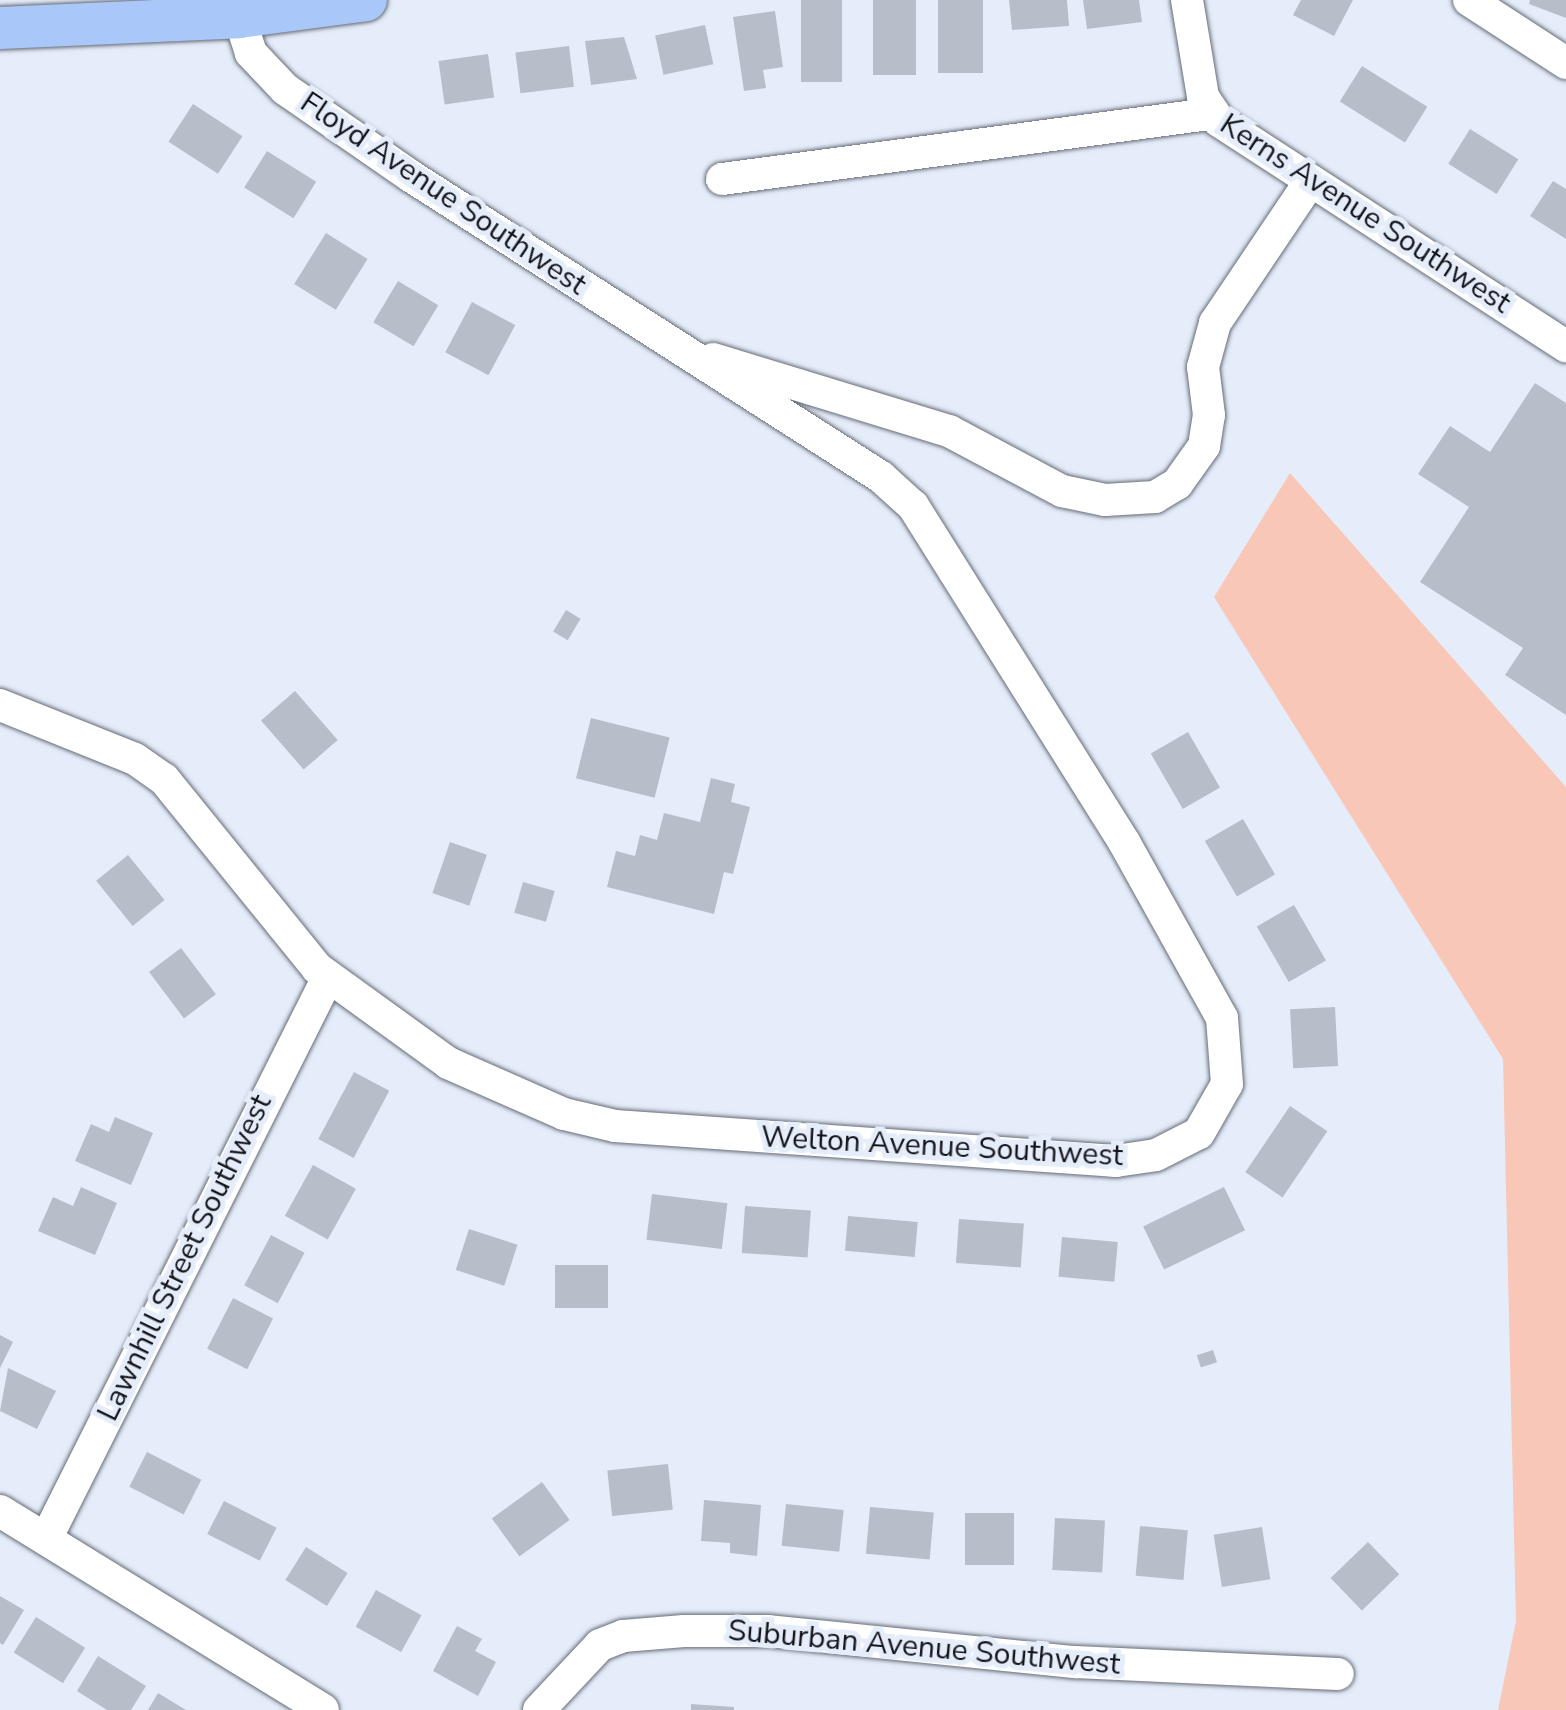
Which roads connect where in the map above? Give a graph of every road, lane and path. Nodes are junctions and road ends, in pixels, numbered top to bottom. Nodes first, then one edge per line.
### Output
1 (366, 0) edge
2 (1187, 0) edge
3 (1468, 0) edge
4 (239, 17) junction
5 (0, 28) edge
6 (1566, 64) edge
7 (1212, 114) junction
8 (722, 179) dead end
9 (1309, 182) junction
10 (1566, 346) edge
11 (675, 348) junction
12 (0, 705) edge
13 (328, 977) junction
14 (0, 1511) edge
15 (46, 1540) junction
16 (1338, 1674) dead end
17 (324, 1710) edge
18 (539, 1710) edge

1 - 4 main road
2 - 7 street, Kerns Avenue Southwest
3 - 6 street
4 - 5 main road
4 - 11 street, Floyd Avenue Southwest
7 - 8 street
7 - 9 street, Kerns Avenue Southwest
9 - 10 street, Kerns Avenue Southwest
9 - 11 street
11 - 13 street, Welton Avenue Southwest
12 - 13 street, Welton Avenue Southwest
13 - 15 street, Lawnhill Street Southwest
14 - 15 street
15 - 17 street
16 - 18 street, Suburban Avenue Southwest

